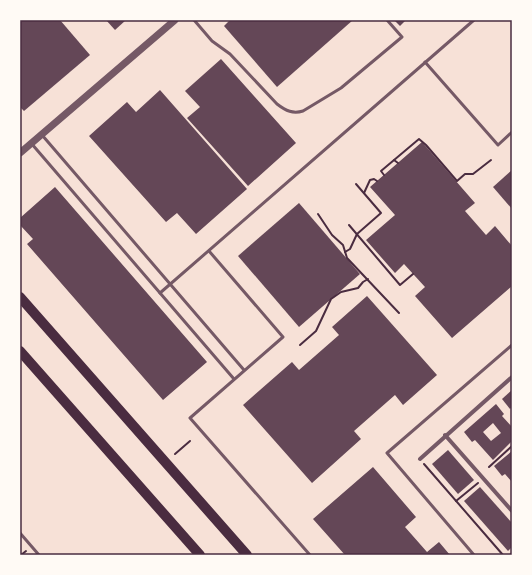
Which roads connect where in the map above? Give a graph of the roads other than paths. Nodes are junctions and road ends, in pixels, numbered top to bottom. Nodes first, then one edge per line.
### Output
1 (175, 20) edge
2 (194, 20) edge
3 (387, 20) edge
4 (474, 20) edge
5 (425, 62) junction
6 (512, 132) edge
7 (41, 134) junction
8 (30, 143) junction
9 (20, 153) edge
10 (209, 251) junction
11 (170, 284) junction
12 (160, 293) junction
13 (20, 297) edge
14 (512, 345) edge
15 (20, 351) edge
16 (244, 370) junction
17 (512, 377) edge
18 (234, 379) junction
19 (445, 435) junction
20 (420, 459) road end
21 (512, 511) edge
22 (20, 533) edge
23 (197, 553) edge
24 (39, 555) edge
25 (248, 555) edge
26 (310, 555) edge
27 (474, 555) edge

1 - 7 street
2 - 3 lane
4 - 5 lane
5 - 6 lane
5 - 10 lane
7 - 8 street
7 - 11 lane
8 - 9 street
8 - 12 lane
10 - 11 lane
10 - 16 lane
11 - 12 lane
11 - 16 lane
12 - 18 lane
13 - 25 highway
14 - 27 lane
15 - 23 highway
16 - 18 lane
17 - 19 street
18 - 26 lane
19 - 20 street
19 - 21 street
22 - 24 lane

